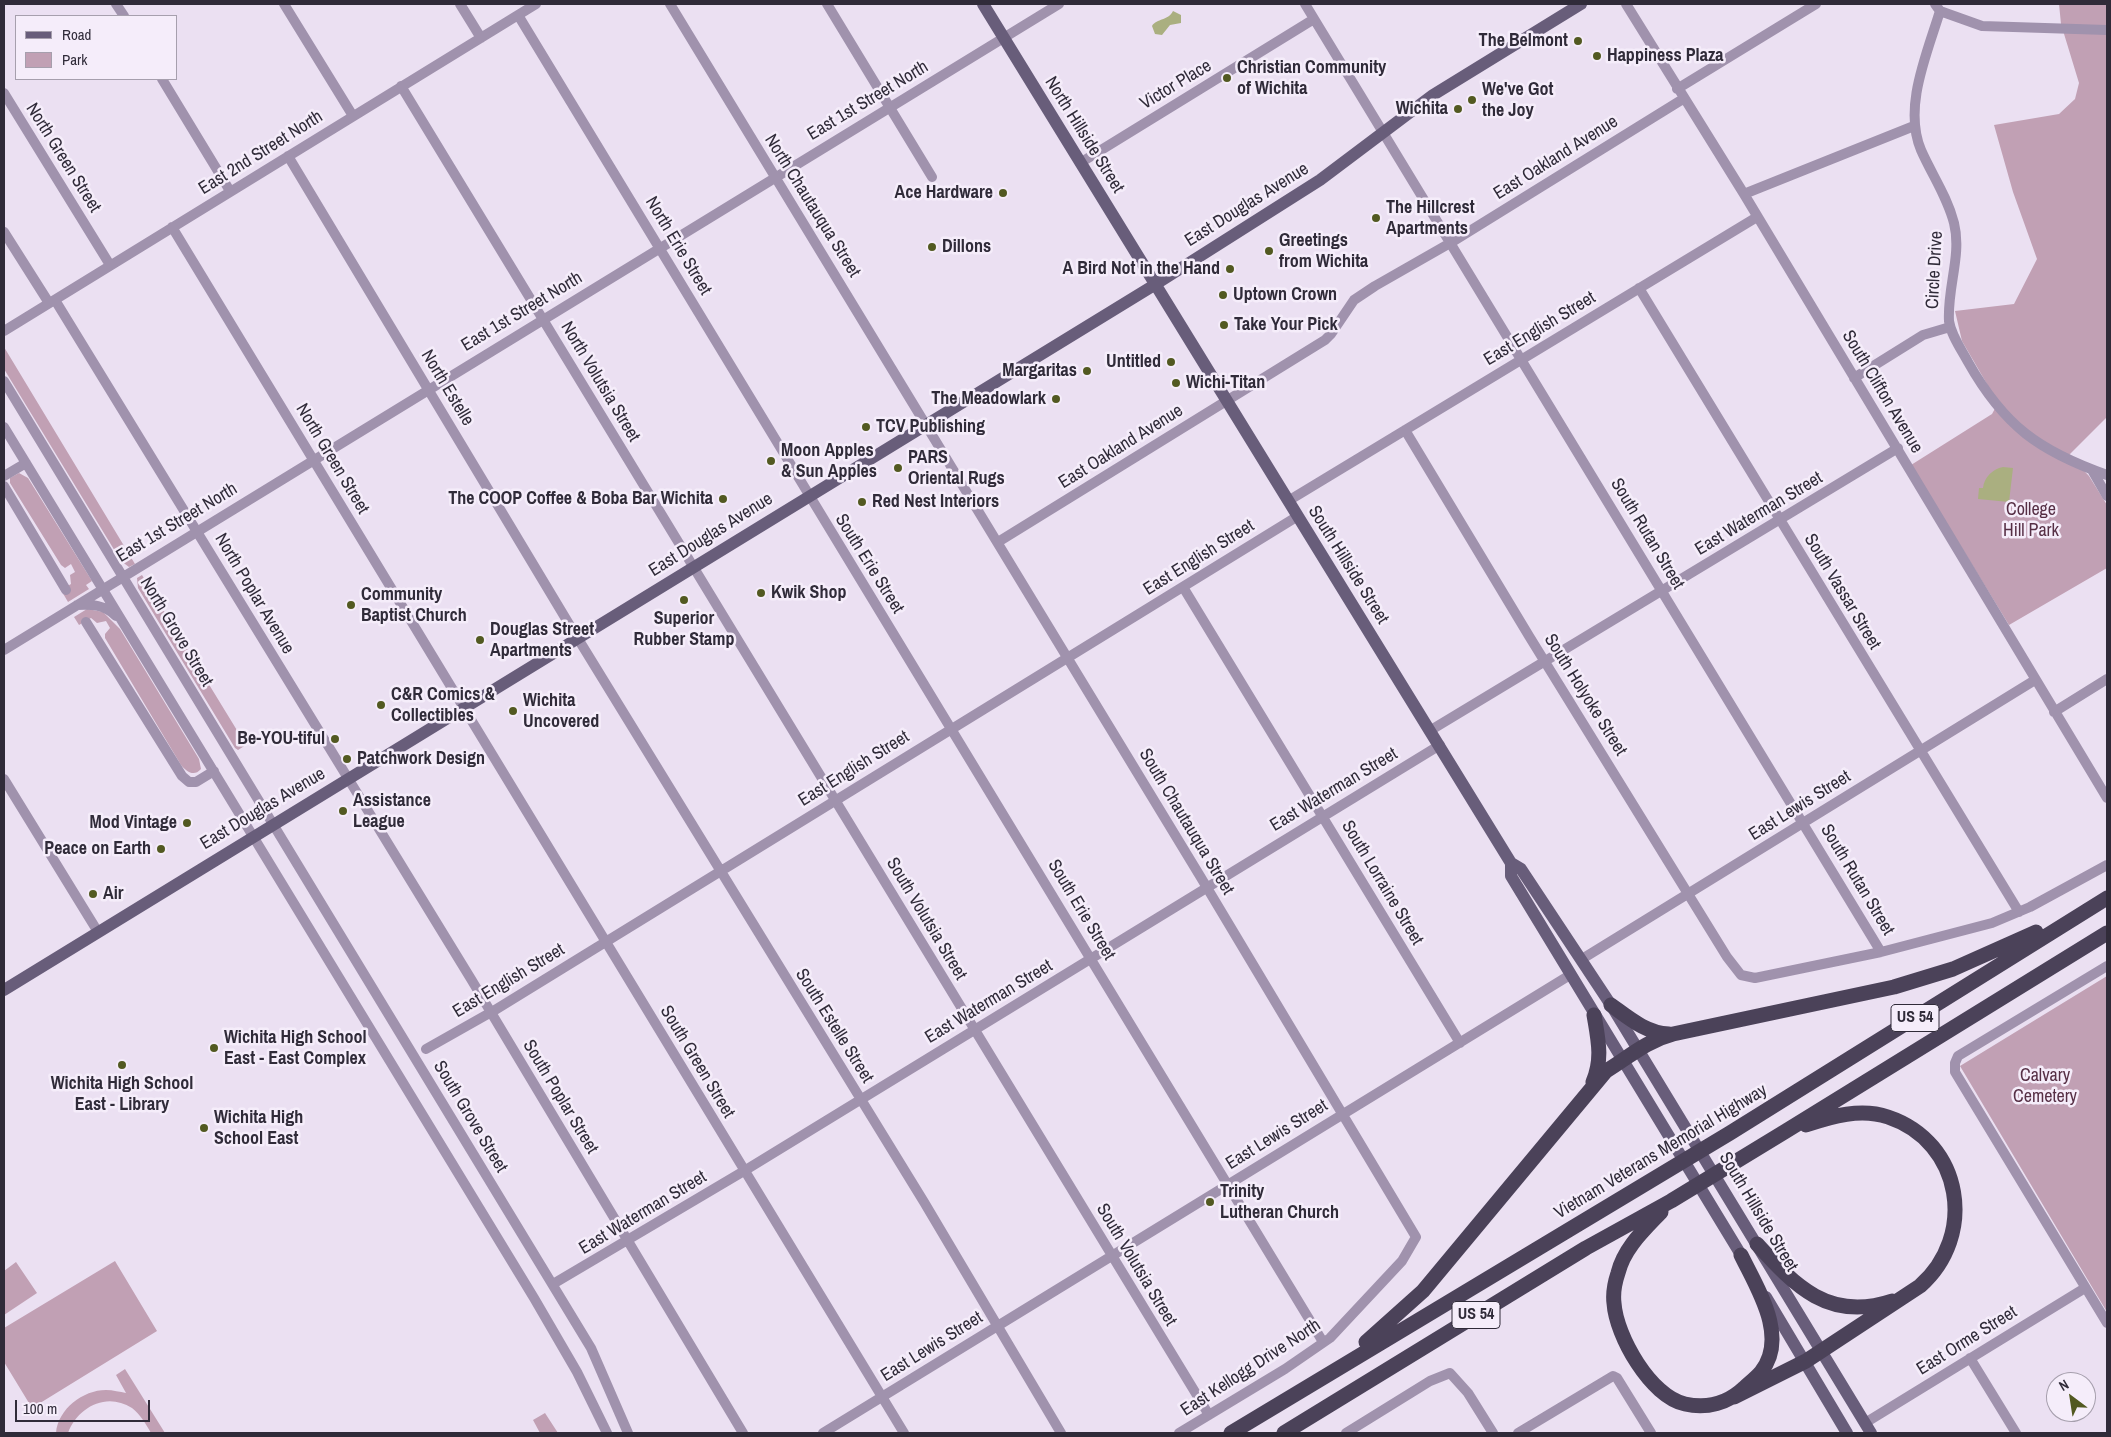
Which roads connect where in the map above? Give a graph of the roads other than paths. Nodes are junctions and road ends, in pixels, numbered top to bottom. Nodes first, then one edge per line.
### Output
1 (116, 4) edge
2 (284, 4) edge
3 (460, 4) edge
4 (536, 4) edge
5 (670, 4) edge
6 (827, 4) edge
7 (983, 4) edge
8 (1059, 4) edge
9 (1305, 4) edge
10 (1582, 4) edge
11 (1626, 4) edge
12 (1816, 4) edge
13 (1937, 7) edge
14 (123, 15) edge
15 (518, 15) junction
16 (1314, 19) junction
17 (2107, 30) edge
18 (480, 38) junction
19 (1003, 38) junction
20 (163, 80) edge
21 (402, 86) junction
22 (1677, 89) junction
23 (4, 93) edge
24 (1683, 99) junction
25 (890, 107) junction
26 (353, 116) junction
27 (1914, 126) junction
28 (1385, 133) junction
29 (288, 156) junction
30 (1080, 163) junction
31 (775, 177) junction
32 (932, 177) dead end
33 (230, 192) junction
34 (1744, 194) junction
35 (1757, 217) junction
36 (172, 227) junction
37 (4, 232) edge
38 (1452, 242) junction
39 (660, 247) junction
40 (110, 265) junction
41 (1156, 284) junction
42 (1639, 288) junction
43 (52, 302) junction
44 (543, 318) junction
45 (1950, 327) junction
46 (4, 331) edge
47 (1523, 359) junction
48 (1854, 378) junction
49 (4, 381) edge
50 (428, 388) junction
51 (1227, 400) junction
52 (926, 424) junction
53 (4, 427) edge
54 (1405, 430) junction
55 (1898, 448) junction
56 (312, 459) junction
57 (26, 463) junction
58 (2092, 470) junction
59 (2107, 475) edge
60 (4, 476) edge
61 (4, 486) edge
62 (808, 496) junction
63 (2107, 496) edge
64 (1288, 500) junction
65 (1298, 516) junction
66 (1779, 520) junction
67 (196, 531) junction
68 (998, 542) junction
69 (692, 567) junction
70 (122, 576) junction
71 (1183, 587) junction
72 (102, 588) junction
73 (66, 590) dead end
74 (1663, 591) junction
75 (76, 605) junction
76 (86, 622) dead end
77 (123, 622) junction
78 (578, 638) junction
79 (4, 650) edge
80 (1068, 657) junction
81 (1545, 662) junction
82 (2034, 680) junction
83 (2107, 680) edge
84 (463, 708) junction
85 (2054, 712) junction
86 (951, 729) junction
87 (1431, 730) junction
88 (1440, 745) junction
89 (1920, 751) junction
90 (214, 771) junction
91 (4, 779) edge
92 (347, 779) junction
93 (2107, 798) edge
94 (835, 800) junction
95 (1322, 816) junction
96 (1803, 823) junction
97 (273, 824) junction
98 (253, 836) junction
99 (1511, 863) junction
100 (2107, 865) edge
101 (720, 871) junction
102 (1207, 887) junction
103 (1688, 893) junction
104 (2103, 900) edge
105 (2018, 912) junction
106 (98, 932) junction
107 (2107, 933) edge
108 (604, 942) junction
109 (1881, 952) junction
110 (1091, 958) junction
111 (1582, 959) junction
112 (2107, 966) edge
113 (1570, 975) junction
114 (4, 990) edge
115 (1611, 1005) junction
116 (491, 1012) junction
117 (1594, 1016) junction
118 (974, 1030) junction
119 (1673, 1034) junction
120 (1460, 1043) junction
121 (426, 1049) dead end
122 (1638, 1050) junction
123 (1623, 1062) junction
124 (1592, 1086) junction
125 (860, 1099) junction
126 (1343, 1114) junction
127 (1786, 1131) junction
128 (744, 1172) junction
129 (1228, 1184) junction
130 (1671, 1201) junction
131 (1416, 1237) joint
132 (628, 1241) junction
133 (1757, 1244) junction
134 (1741, 1255) junction
135 (1112, 1256) junction
136 (553, 1284) junction
137 (2085, 1288) junction
138 (1907, 1295) junction
139 (2107, 1324) edge
140 (998, 1326) junction
141 (1323, 1342) junction
142 (1822, 1351) junction
143 (1970, 1358) junction
144 (1806, 1361) junction
145 (1306, 1387) junction
146 (882, 1397) junction
147 (1734, 1398) junction
148 (1209, 1415) junction
149 (1868, 1428) edge
150 (607, 1433) edge
151 (628, 1433) edge
152 (743, 1433) edge
153 (823, 1433) edge
154 (904, 1433) edge
155 (1061, 1433) edge
156 (1179, 1433) edge
157 (1231, 1433) edge
158 (1284, 1433) edge
159 (1346, 1433) edge
160 (1493, 1433) edge
161 (1518, 1433) edge
162 (1651, 1433) edge
163 (1848, 1433) edge
164 (2016, 1433) edge

1 - 14 street
2 - 26 street
3 - 18 street
4 - 15 street, East 2nd Street North
5 - 31 street, North Chautauqua Street
6 - 25 street
7 - 19 main road, North Hillside Street
8 - 19 street, East 1st Street North
9 - 16 street, South Rutan Street
10 - 28 main road, East Douglas Avenue
11 - 22 street, South Clifton Avenue
12 - 22 street
13 - 17 street
13 - 27 street, Circle Drive
15 - 18 street, East 2nd Street North
15 - 39 street, North Erie Street
16 - 28 street, South Rutan Street
16 - 30 street, Victor Place
18 - 21 street, East 2nd Street North
19 - 25 street, East 1st Street North
19 - 30 main road, North Hillside Street
20 - 33 street
21 - 26 street, East 2nd Street North
21 - 44 street, North Volutsia Street
22 - 24 street, South Clifton Avenue
23 - 40 street, North Green Street
24 - 34 street, South Clifton Avenue
24 - 38 street, East Oakland Avenue
25 - 31 street, East 1st Street North
25 - 32 street
26 - 29 street, East 2nd Street North
27 - 34 street
27 - 45 street, Circle Drive
28 - 38 street, South Rutan Street
28 - 41 main road, East Douglas Avenue
29 - 33 street, East 2nd Street North
29 - 50 street, North Estelle
30 - 41 main road, North Hillside Street
31 - 39 street, East 1st Street North
31 - 52 street, North Chautauqua Street
33 - 36 street, East 2nd Street North
34 - 35 street, South Clifton Avenue
35 - 42 street, East English Street
35 - 48 street, South Clifton Avenue
36 - 40 street, East 2nd Street North
36 - 56 street, North Green Street
37 - 43 street, North Poplar Avenue
38 - 47 street, South Rutan Street
38 - 51 street, East Oakland Avenue
39 - 44 street, East 1st Street North
39 - 62 street, North Erie Street
40 - 43 street, East 2nd Street North
41 - 51 main road, South Hillside Street
41 - 52 main road, East Douglas Avenue
42 - 47 street, East English Street
42 - 66 street, South Vassar Street
43 - 46 street, East 2nd Street North
43 - 67 street, North Poplar Avenue
44 - 50 street, East 1st Street North
44 - 69 street, North Volutsia Street
45 - 48 street
45 - 58 street, Circle Drive
47 - 54 street, East English Street
47 - 74 street, South Rutan Street
48 - 55 street, South Clifton Avenue
49 - 70 street, North Grove Street
50 - 56 street, East 1st Street North
50 - 78 street, North Estelle
51 - 64 main road, South Hillside Street
51 - 68 street, East Oakland Avenue
52 - 62 main road, East Douglas Avenue
52 - 68 street, South Chautauqua Street
53 - 57 street
54 - 64 street, East English Street
54 - 81 street, South Holyoke Street
55 - 66 street, East Waterman Street
55 - 82 street, South Clifton Avenue
56 - 67 street, East 1st Street North
56 - 84 street, North Green Street
57 - 60 street
57 - 72 street
58 - 59 street, Circle Drive
58 - 63 street
61 - 73 street
62 - 69 main road, East Douglas Avenue
62 - 86 street, South Erie Street
64 - 65 main road, South Hillside Street
65 - 71 street, East English Street
65 - 87 main road, South Hillside Street
66 - 74 street, East Waterman Street
66 - 89 street, South Vassar Street
67 - 70 street, East 1st Street North
67 - 92 street, North Poplar Avenue
68 - 80 street, South Chautauqua Street
69 - 78 main road, East Douglas Avenue
69 - 94 street, South Volutsia Street
70 - 72 street, East 1st Street North
70 - 97 street, North Grove Street
71 - 80 street, East English Street
71 - 95 street, South Lorraine Street
72 - 75 street, East 1st Street North
72 - 77 street
74 - 81 street, East Waterman Street
74 - 96 street, South Rutan Street
75 - 77 street
75 - 79 street, East 1st Street North
76 - 90 street
77 - 90 street
78 - 84 main road, East Douglas Avenue
78 - 101 street, South Estelle Street
80 - 86 street, East English Street
80 - 102 street, South Chautauqua Street
81 - 87 street, East Waterman Street
81 - 103 street, South Holyoke Street
82 - 85 street, South Clifton Avenue
82 - 89 street, East Lewis Street
83 - 85 street
84 - 92 main road, East Douglas Avenue
84 - 108 street, South Green Street
85 - 93 street, South Clifton Avenue
86 - 94 street, East English Street
86 - 110 street, South Erie Street
87 - 88 main road, South Hillside Street
88 - 95 street, East Waterman Street
88 - 99 main road, South Hillside Street
89 - 96 street, East Lewis Street
89 - 105 street, South Vassar Street
90 - 98 street
91 - 106 street
92 - 97 main road, East Douglas Avenue
92 - 116 street, South Poplar Street
94 - 101 street, East English Street
94 - 118 street, South Volutsia Street
95 - 102 street, East Waterman Street
95 - 120 street, South Lorraine Street
96 - 103 street, East Lewis Street
96 - 109 street, South Rutan Street
97 - 98 main road, East Douglas Avenue
97 - 136 street, South Grove Street
98 - 106 main road, East Douglas Avenue
98 - 150 street
99 - 111 main road, South Hillside Street
99 - 113 main road, South Hillside Street
100 - 105 street
101 - 108 street, East English Street
101 - 125 street, South Estelle Street
102 - 110 street, East Waterman Street
102 - 126 street, South Chautauqua Street
103 - 109 street, South Holyoke Street
103 - 111 street, East Lewis Street
104 - 119 highway
104 - 145 highway, Vietnam Veterans Memorial Highway / US 54
105 - 109 street
106 - 114 main road, East Douglas Avenue
107 - 127 highway, US 54
108 - 116 street, East English Street
108 - 128 street, South Green Street
110 - 118 street, East Waterman Street
110 - 129 street, South Erie Street
111 - 115 main road, South Hillside Street
112 - 137 street
113 - 117 main road, South Hillside Street
113 - 120 street, East Lewis Street
115 - 119 highway
115 - 122 main road, South Hillside Street
116 - 121 street, East English Street
116 - 132 street, South Poplar Street
117 - 123 main road, South Hillside Street
117 - 124 highway
118 - 125 street, East Waterman Street
118 - 135 street, South Volutsia Street
119 - 122 highway
120 - 126 street, East Lewis Street
122 - 123 highway
122 - 133 main road, South Hillside Street
123 - 124 highway
123 - 134 main road, South Hillside Street
124 - 145 highway
125 - 128 street, East Waterman Street
125 - 140 street, South Estelle Street
126 - 129 street, East Lewis Street
126 - 131 street, South Chautauqua Street
127 - 130 highway, US 54
127 - 138 highway
128 - 132 street, East Waterman Street
128 - 146 street, South Green Street
129 - 135 street, East Lewis Street
129 - 141 street, South Erie Street
130 - 147 highway
130 - 158 highway, US 54
131 - 141 street, East Kellogg Drive North
132 - 136 street, East Waterman Street
132 - 152 street, South Poplar Street
133 - 138 highway
133 - 142 main road, South Hillside Street
134 - 144 main road, South Hillside Street
134 - 147 highway
135 - 140 street, East Lewis Street
135 - 148 street, South Volutsia Street
136 - 151 street, South Grove Street
137 - 139 street
137 - 143 street, East Orme Street
138 - 142 highway
140 - 146 street, East Lewis Street
140 - 155 street, South Estelle Street
141 - 148 street, East Kellogg Drive North
142 - 144 highway
142 - 149 main road, South Hillside Street
143 - 149 street, East Orme Street
143 - 164 street
144 - 147 highway
144 - 163 main road, South Hillside Street
145 - 157 highway, Vietnam Veterans Memorial Highway / US 54
146 - 153 street, East Lewis Street
146 - 154 street, South Green Street
148 - 156 street, East Kellogg Drive North
159 - 160 street
161 - 162 street

